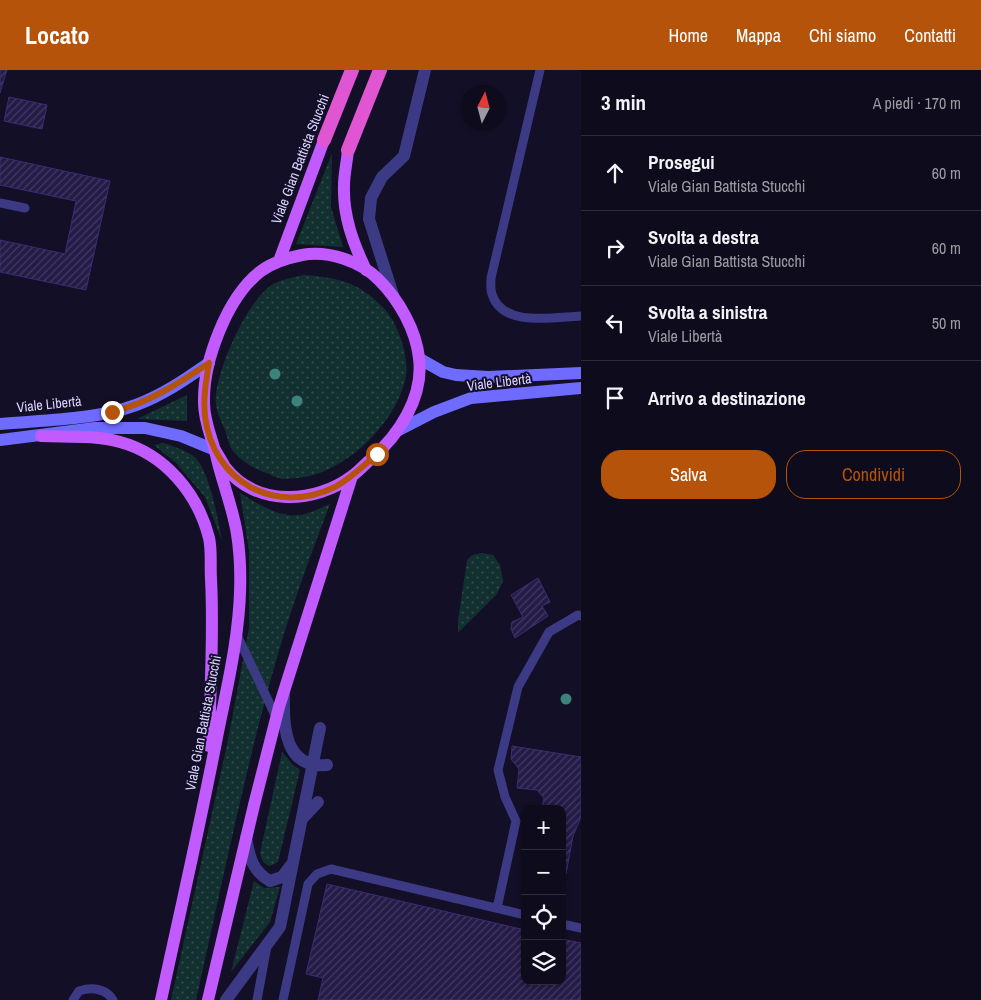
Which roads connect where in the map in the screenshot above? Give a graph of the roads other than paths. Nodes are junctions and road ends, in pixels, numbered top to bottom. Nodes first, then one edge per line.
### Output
1 (352, 70) edge
2 (380, 70) edge
3 (425, 70) edge
4 (540, 70) edge
5 (324, 140) joint
6 (348, 150) joint
7 (0, 203) edge
8 (25, 208) dead end
9 (279, 261) junction
10 (366, 270) junction
11 (393, 297) junction
12 (581, 316) edge
13 (420, 359) junction
14 (209, 363) junction
15 (581, 373) edge
16 (581, 388) edge
17 (0, 424) edge
18 (397, 431) junction
19 (41, 436) junction
20 (0, 440) edge
21 (215, 450) junction
22 (352, 476) junction
23 (581, 616) edge
24 (237, 634) junction
25 (285, 690) junction
26 (276, 718) junction
27 (320, 728) dead end
28 (313, 764) junction
29 (327, 765) dead end
30 (208, 782) junction
31 (318, 802) dead end
32 (302, 819) junction
33 (246, 837) junction
34 (292, 863) junction
35 (497, 908) junction
36 (521, 914) edge
37 (566, 925) edge
38 (581, 928) edge
39 (268, 943) junction
40 (73, 1000) edge
41 (113, 1000) edge
42 (161, 1000) edge
43 (208, 1000) edge
44 (226, 1000) edge
45 (256, 1000) edge
46 (283, 1000) edge

1 - 5 highway, Viale Gian Battista Stucchi
2 - 6 highway, Viale Gian Battista Stucchi
3 - 11 street
4 - 12 lane
5 - 9 main road, Viale Gian Battista Stucchi
6 - 10 main road, Viale Gian Battista Stucchi
7 - 8 lane
9 - 10 main road, Viale Gian Battista Stucchi
9 - 14 main road, Viale Gian Battista Stucchi
10 - 11 main road, Viale Gian Battista Stucchi
11 - 13 main road, Viale Gian Battista Stucchi
13 - 15 main road, Viale Libertà
13 - 18 main road, Viale Gian Battista Stucchi
14 - 17 main road, Viale Libertà
14 - 21 main road, Viale Gian Battista Stucchi
16 - 18 main road, Viale Libertà
18 - 22 main road, Viale Gian Battista Stucchi
19 - 20 main road
19 - 21 main road
19 - 30 main road
21 - 22 main road, Viale Gian Battista Stucchi
21 - 24 main road, Viale Gian Battista Stucchi
22 - 25 main road
23 - 35 lane
24 - 26 lane
24 - 30 main road, Viale Gian Battista Stucchi
25 - 26 main road
25 - 28 street
26 - 33 main road
27 - 28 street
28 - 29 street
28 - 32 street
30 - 42 main road, Viale Gian Battista Stucchi
31 - 32 street
32 - 34 street
33 - 34 street
33 - 43 main road
34 - 39 street
35 - 36 lane
35 - 46 lane
37 - 38 lane
39 - 44 street
39 - 45 lane
40 - 41 lane

